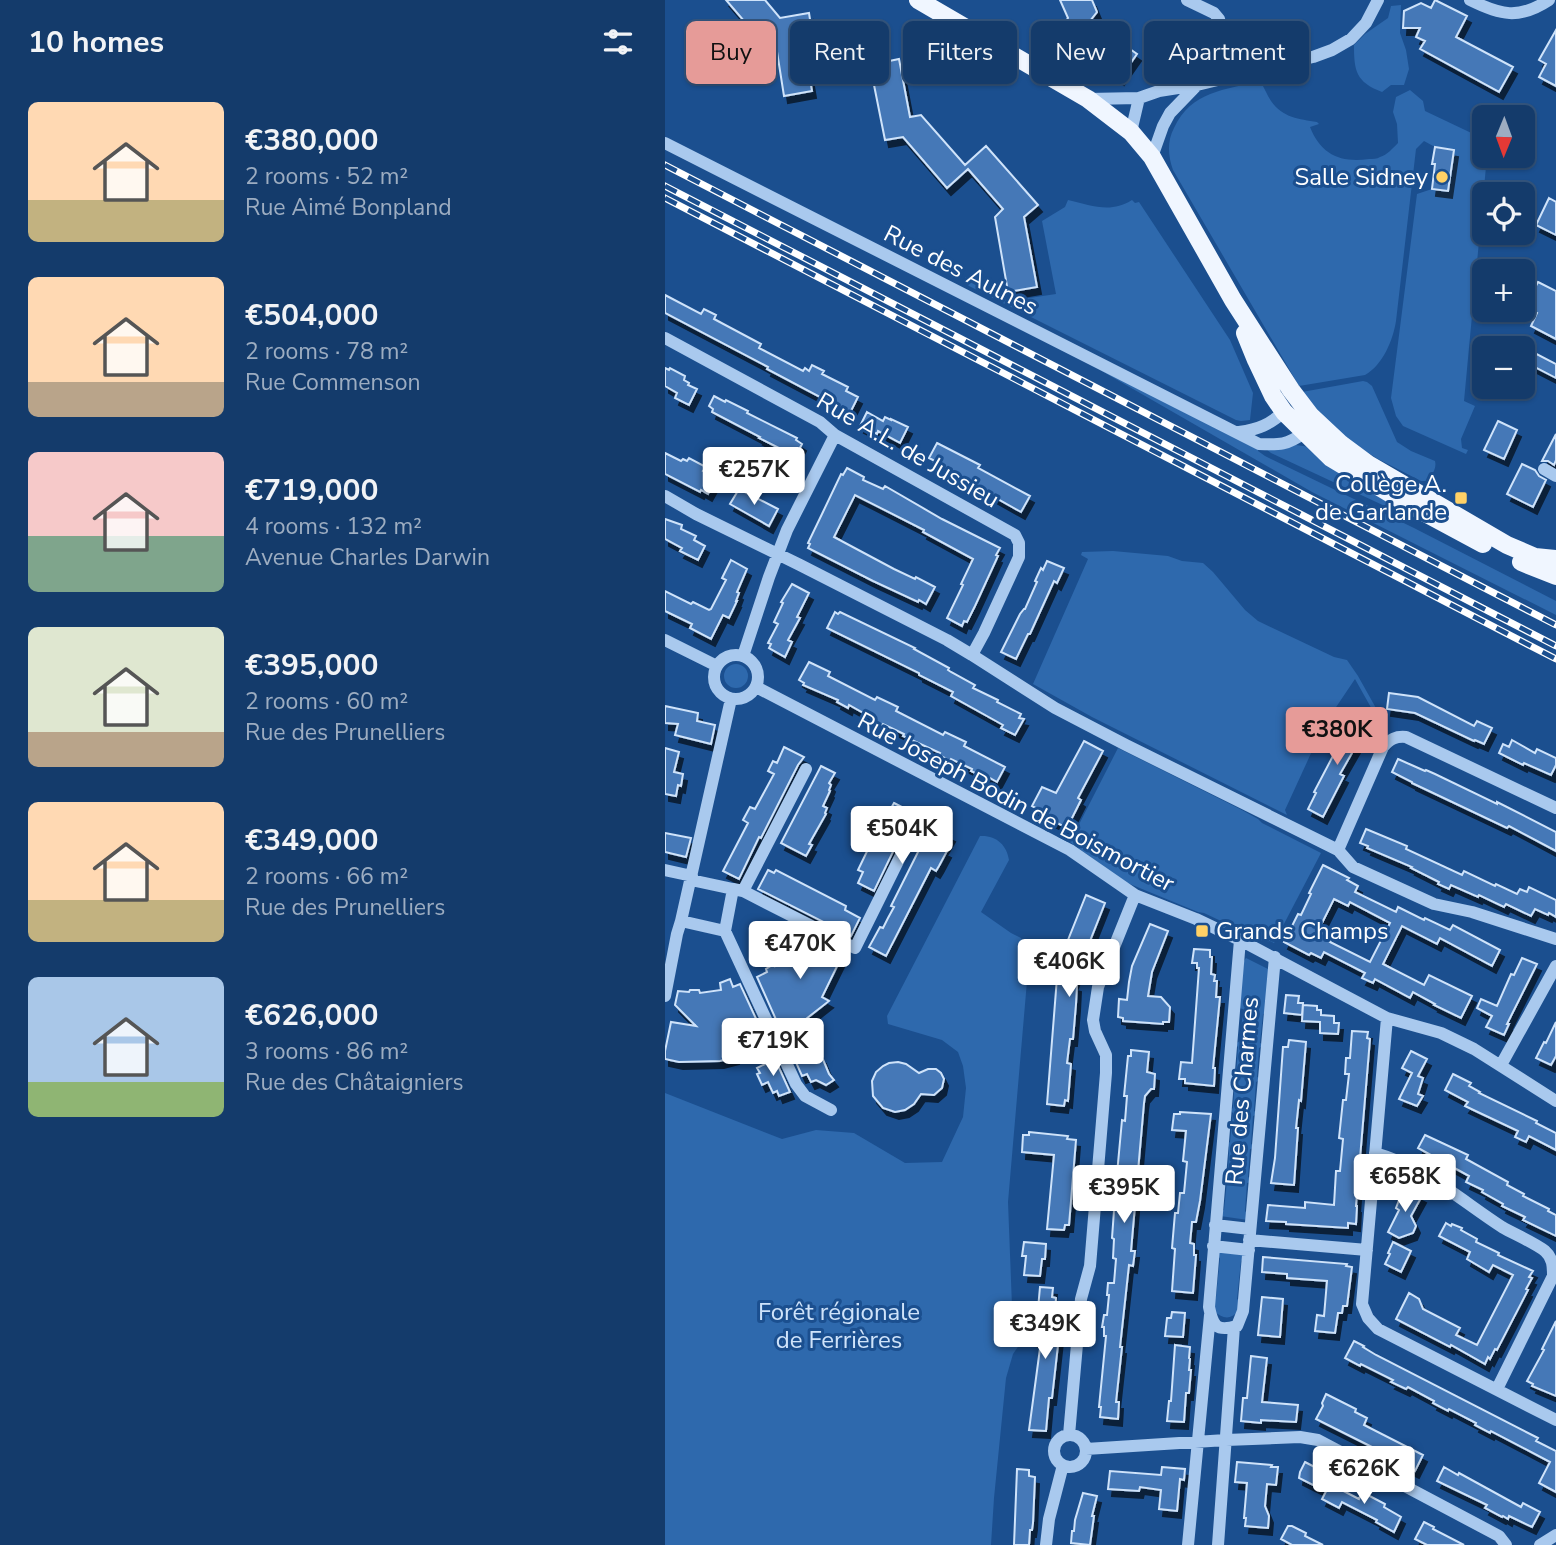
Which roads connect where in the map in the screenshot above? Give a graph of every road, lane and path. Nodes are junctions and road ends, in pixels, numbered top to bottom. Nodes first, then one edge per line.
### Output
1 (918, 0) edge
2 (1187, 0) edge
3 (1378, 0) edge
4 (1470, 0) edge
5 (1549, 0) edge
6 (1220, 21) edge
7 (1309, 58) edge
8 (1202, 84) edge
9 (1198, 85) junction
10 (1139, 98) junction
11 (1089, 99) junction
12 (1131, 132) junction
13 (665, 143) edge
14 (1152, 157) junction
15 (1233, 300) junction
16 (665, 338) edge
17 (1284, 412) junction
18 (1307, 424) junction
19 (1239, 432) junction
20 (835, 435) junction
21 (1544, 469) dead end
22 (1556, 476) edge
23 (665, 496) edge
24 (777, 555) junction
25 (1556, 559) edge
26 (1556, 576) edge
27 (665, 640) edge
28 (972, 655) junction
29 (743, 656) junction
30 (717, 666) junction
31 (756, 687) junction
32 (731, 699) junction
33 (806, 769) dead end
34 (1556, 808) edge
35 (910, 837) dead end
36 (1338, 850) junction
37 (665, 870) edge
38 (691, 878) junction
39 (738, 890) junction
40 (1135, 895) junction
41 (681, 921) junction
42 (725, 931) junction
43 (1556, 939) edge
44 (1240, 940) junction
45 (1275, 957) junction
46 (1556, 966) edge
47 (665, 996) edge
48 (1387, 1018) junction
49 (1501, 1065) junction
50 (1556, 1101) edge
51 (831, 1110) dead end
52 (1375, 1153) junction
53 (1215, 1225) junction
54 (1249, 1239) junction
55 (1213, 1246) junction
56 (1367, 1250) junction
57 (1210, 1313) junction
58 (1234, 1327) junction
59 (1497, 1389) junction
60 (1556, 1420) edge
61 (1069, 1434) junction
62 (1226, 1440) junction
63 (1198, 1441) junction
64 (1086, 1449) junction
65 (1063, 1465) junction
66 (1046, 1545) edge
67 (1188, 1545) edge
68 (1218, 1545) edge
69 (1506, 1545) edge

1 - 11 main road
2 - 6 street
3 - 7 street
4 - 5 street
8 - 9 street
9 - 10 street
9 - 14 street
10 - 11 street
10 - 12 street
11 - 12 main road
12 - 14 main road
13 - 19 street, Rue des Aulnes
14 - 15 main road
15 - 17 main road
15 - 18 main road
16 - 20 street, Rue A.L. de Jussieu
17 - 18 main road
17 - 19 street
18 - 19 street, Rue des Aulnes
18 - 25 main road
18 - 26 main road
20 - 24 street
20 - 28 street, Rue A.L. de Jussieu
21 - 22 street
23 - 24 street
24 - 28 street
24 - 29 street
27 - 30 street
28 - 36 street
29 - 30 street
29 - 31 street
30 - 32 street
31 - 32 street
31 - 40 street, Rue Joseph Bodin de Boismortier
32 - 38 street
33 - 39 street
34 - 36 street
35 - 39 street
36 - 43 street
37 - 38 street
38 - 39 street
38 - 41 street
39 - 42 street
40 - 44 street, Rue Joseph Bodin de Boismortier
40 - 61 street
41 - 42 street
41 - 47 street
42 - 51 street
44 - 45 street, Rue Joseph Bodin de Boismortier
44 - 53 street, Rue des Charmes
45 - 48 street, Rue Joseph Bodin de Boismortier
45 - 54 street, Rue des Charmes
46 - 49 street
48 - 49 street, Rue Joseph Bodin de Boismortier
48 - 52 street
49 - 50 street, Rue Joseph Bodin de Boismortier
52 - 56 street
52 - 59 street
53 - 54 street
53 - 55 street, Rue des Charmes
54 - 55 street
54 - 56 street
54 - 58 street, Rue des Charmes
55 - 57 street, Rue des Charmes
56 - 59 street
57 - 58 street
57 - 63 street, Rue des Charmes
58 - 62 street, Rue des Charmes
59 - 60 street
61 - 64 street
61 - 65 street
62 - 63 street
62 - 68 street, Rue des Charmes
62 - 69 street
63 - 64 street
63 - 67 street, Rue des Charmes
64 - 65 street
65 - 66 street

